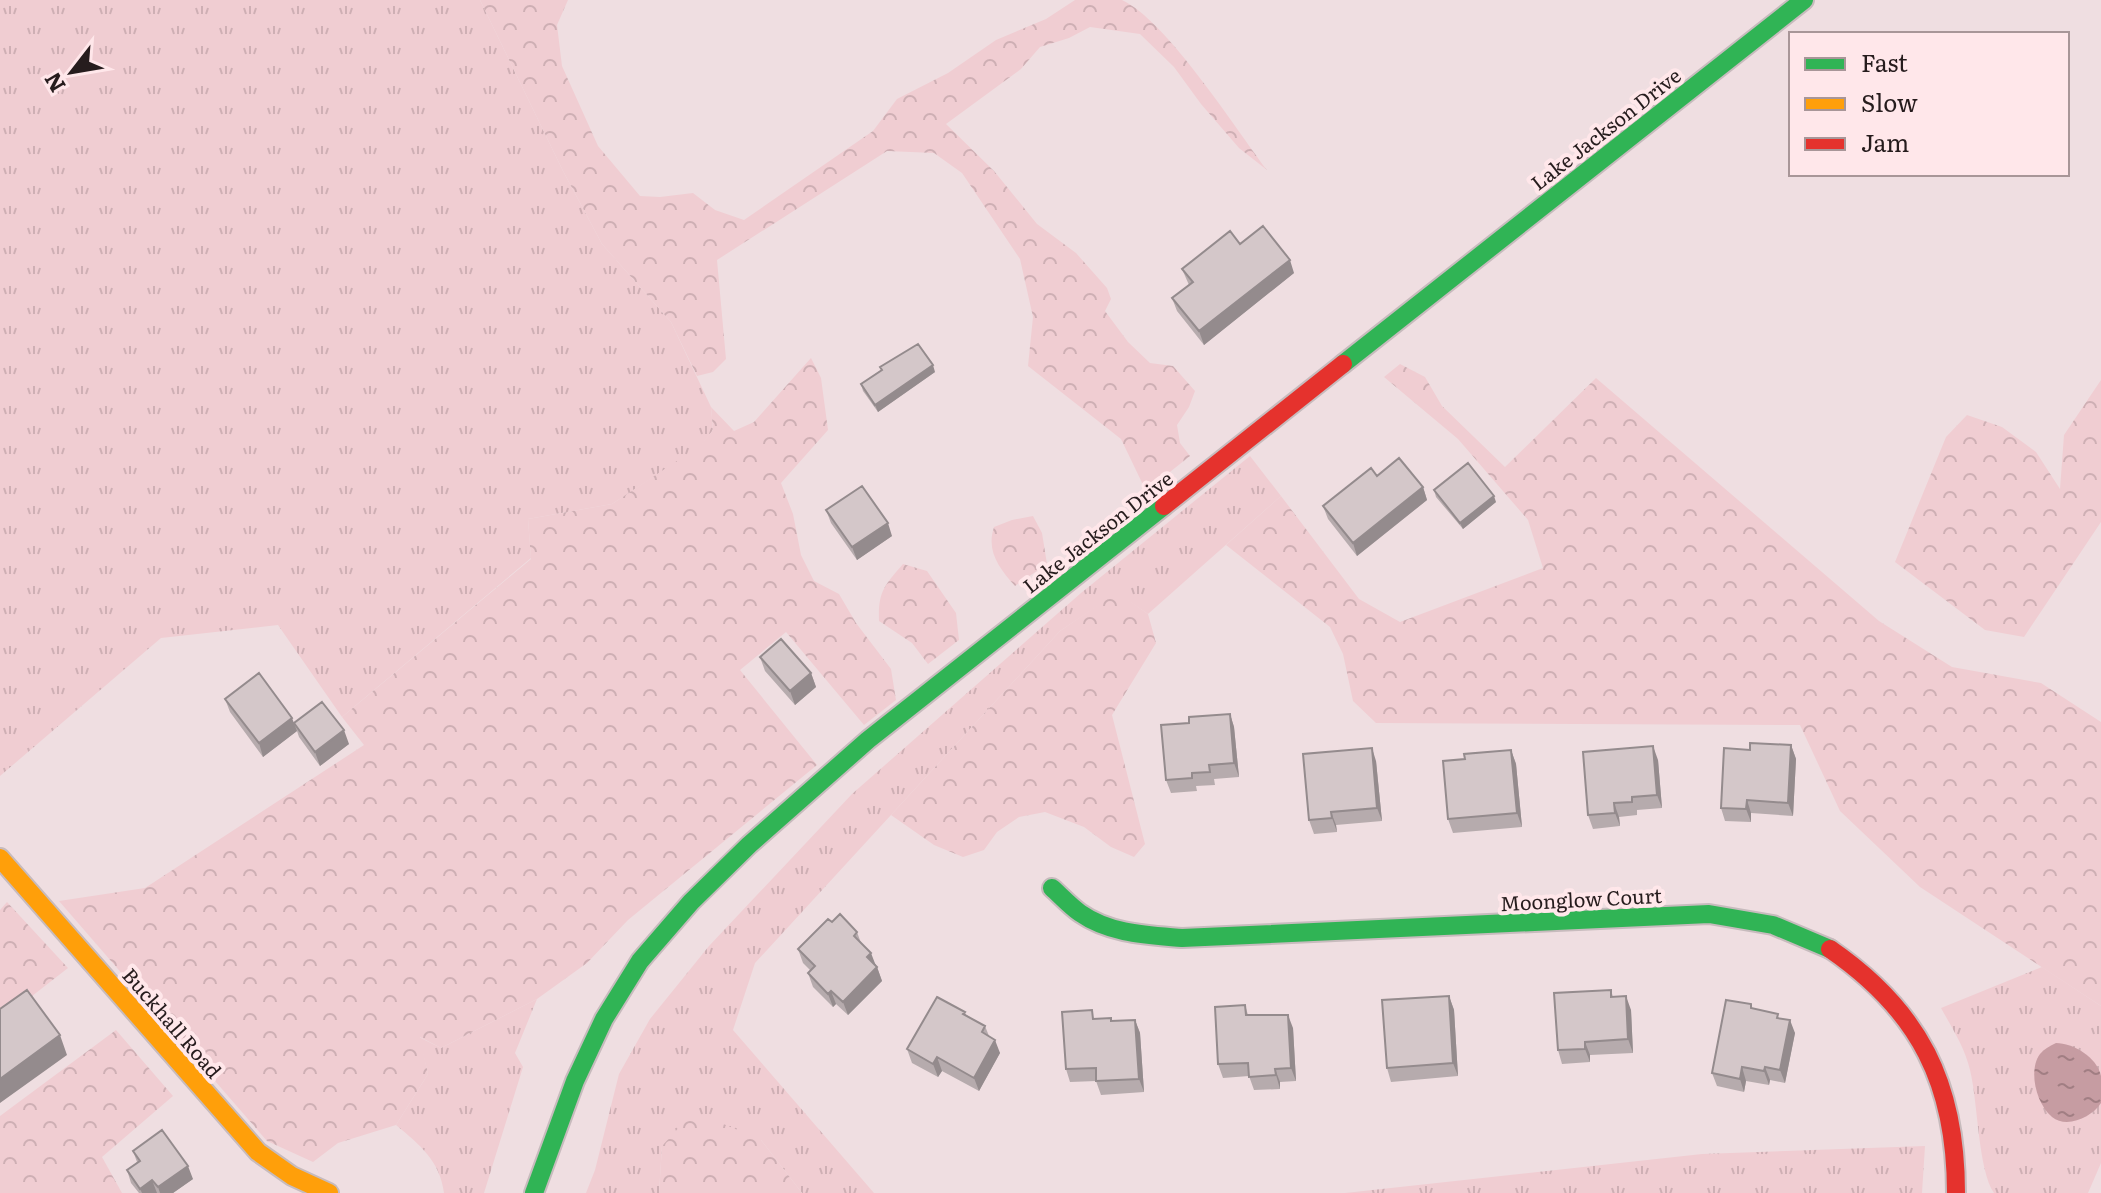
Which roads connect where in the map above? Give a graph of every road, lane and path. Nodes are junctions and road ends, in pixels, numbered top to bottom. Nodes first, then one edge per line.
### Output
1 (1804, 0) edge
2 (0, 858) edge
3 (1052, 888) dead end
4 (329, 1193) edge
5 (534, 1193) edge
6 (1956, 1193) edge

1 - 5 street, Lake Jackson Drive
2 - 4 street, Buckhall Road
3 - 6 street, Moonglow Court

